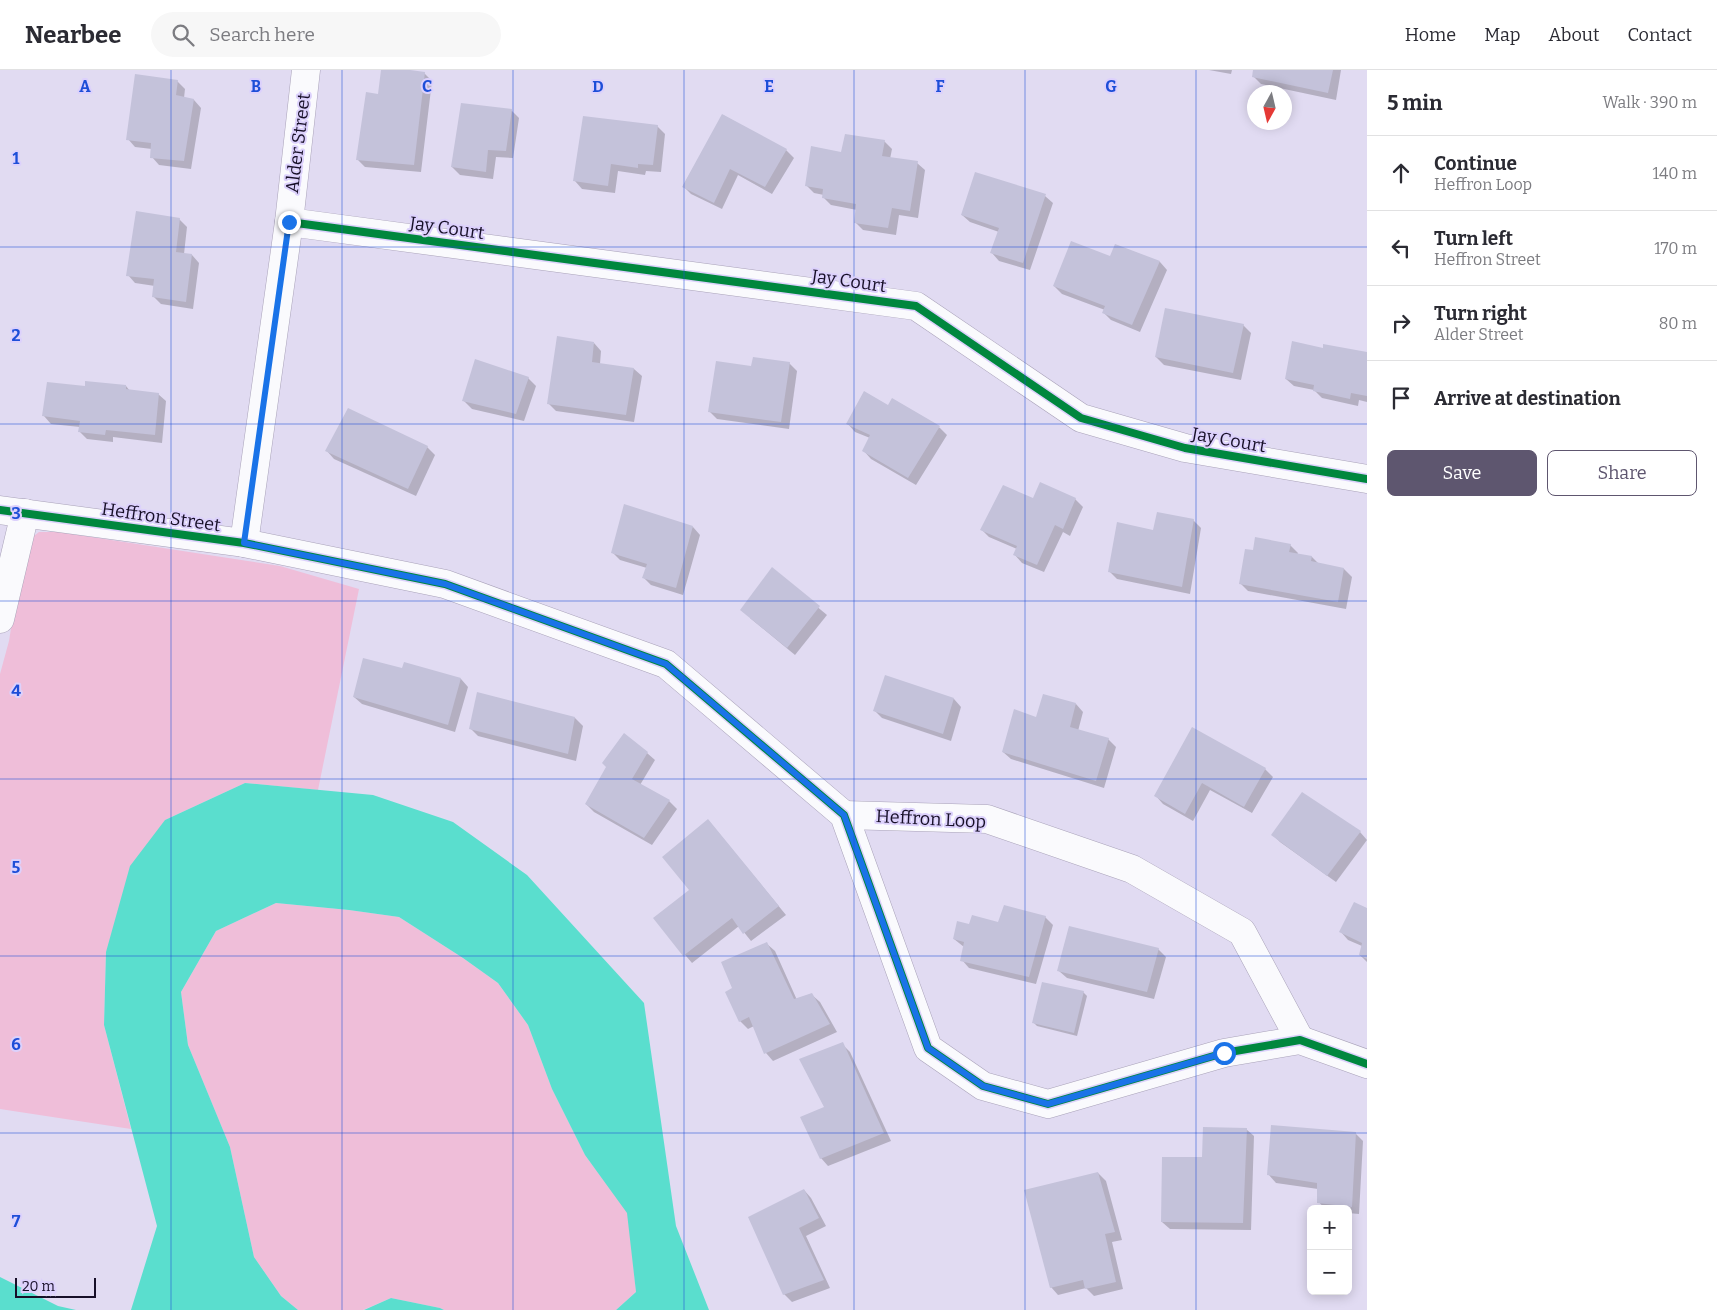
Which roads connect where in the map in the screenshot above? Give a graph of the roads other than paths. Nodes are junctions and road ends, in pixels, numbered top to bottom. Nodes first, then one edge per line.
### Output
1 (306, 70) edge
2 (289, 222) junction
3 (1367, 479) edge
4 (12, 511) edge
5 (244, 543) junction
6 (0, 619) edge
7 (844, 815) junction
8 (1300, 1040) junction
9 (1367, 1064) edge

1 - 2 street, Alder Street
2 - 3 street, Jay Court
2 - 5 street, Alder Street
4 - 5 street, Heffron Street
4 - 6 street
5 - 7 street, Heffron Street
7 - 8 street, Heffron Loop
7 - 8 street, Heffron Loop
8 - 9 street, Heffron Loop

